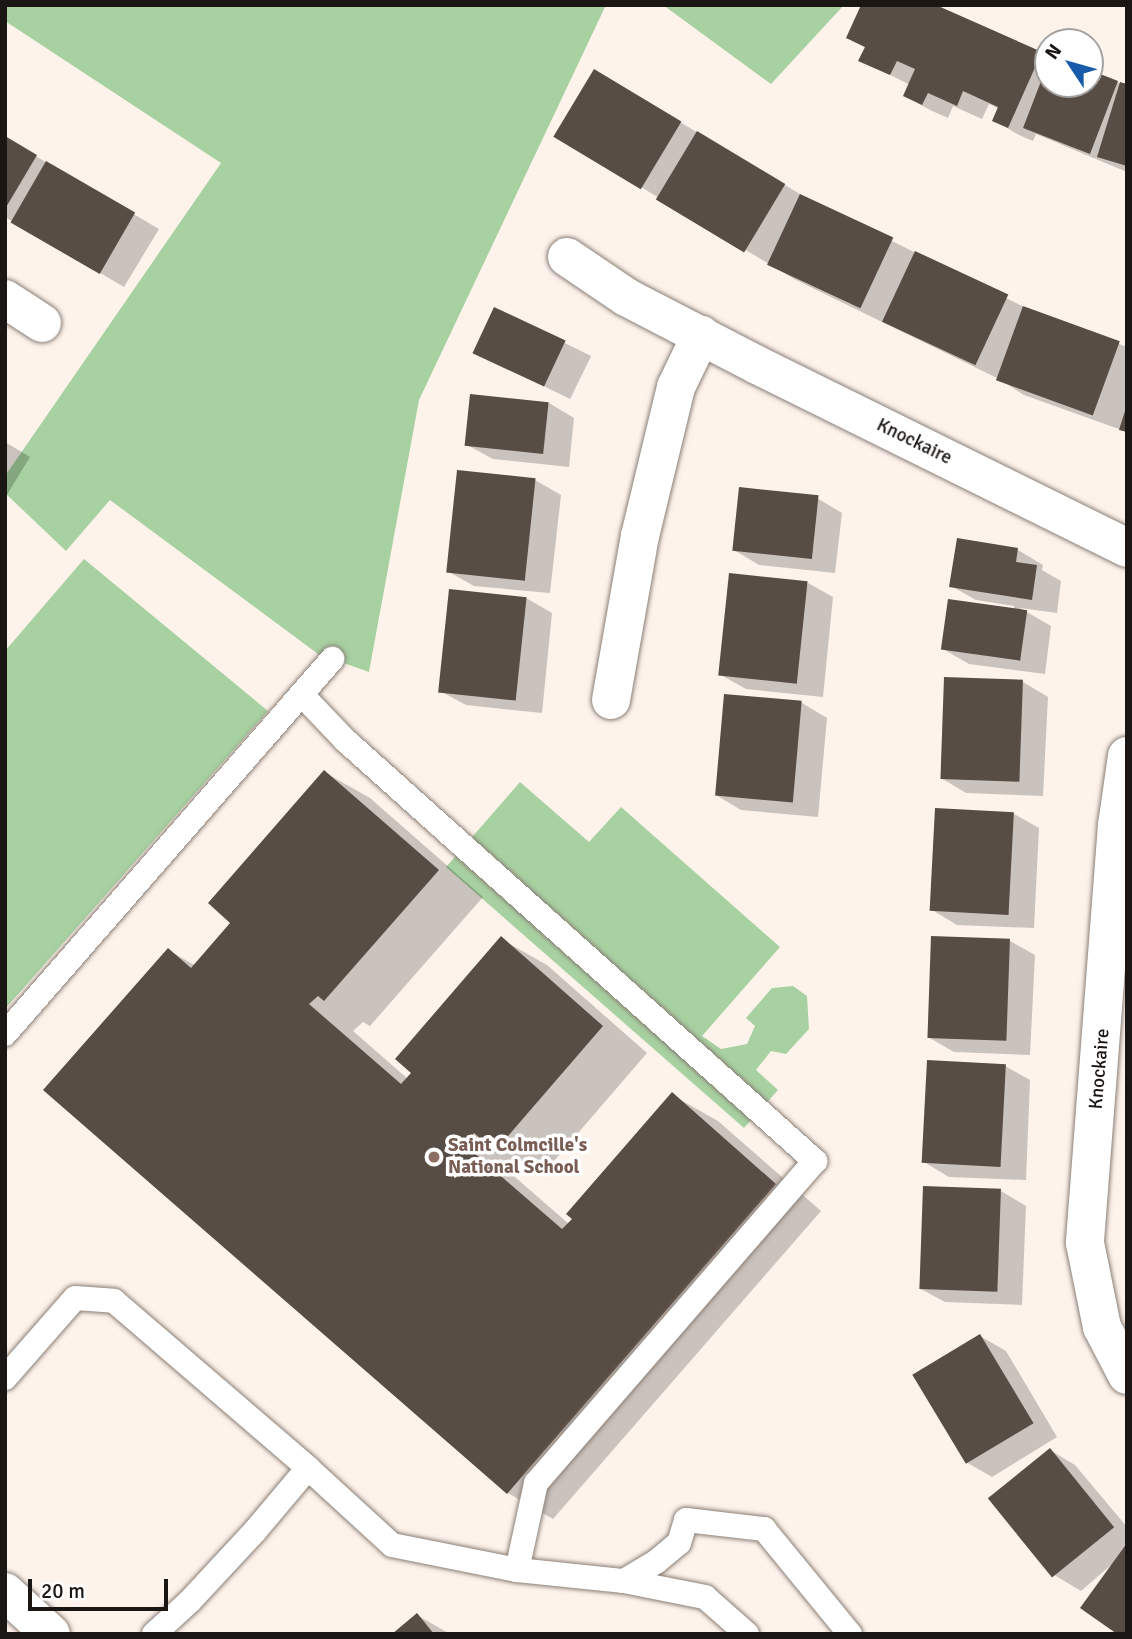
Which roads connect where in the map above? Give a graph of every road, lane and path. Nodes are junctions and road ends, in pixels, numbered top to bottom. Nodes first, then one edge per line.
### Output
1 (567, 257) dead end
2 (5, 299) edge
3 (42, 323) dead end
4 (701, 335) junction
5 (1127, 548) edge
6 (332, 659) dead end
7 (302, 695) junction
8 (611, 700) dead end
9 (1127, 755) edge
10 (5, 1034) edge
11 (1127, 1375) edge
12 (5, 1378) edge
13 (308, 1468) junction
14 (517, 1570) junction
15 (624, 1581) junction
16 (5, 1592) edge
17 (165, 1631) edge
18 (51, 1634) edge
19 (747, 1634) edge
20 (850, 1634) edge

1 - 4 street, Knockaire
2 - 3 street
4 - 5 street, Knockaire
4 - 8 street
6 - 7 lane
7 - 10 lane
7 - 14 lane
9 - 11 street, Knockaire
12 - 13 lane
13 - 14 lane
13 - 17 lane
14 - 15 lane
15 - 19 lane
15 - 20 lane
16 - 18 street

